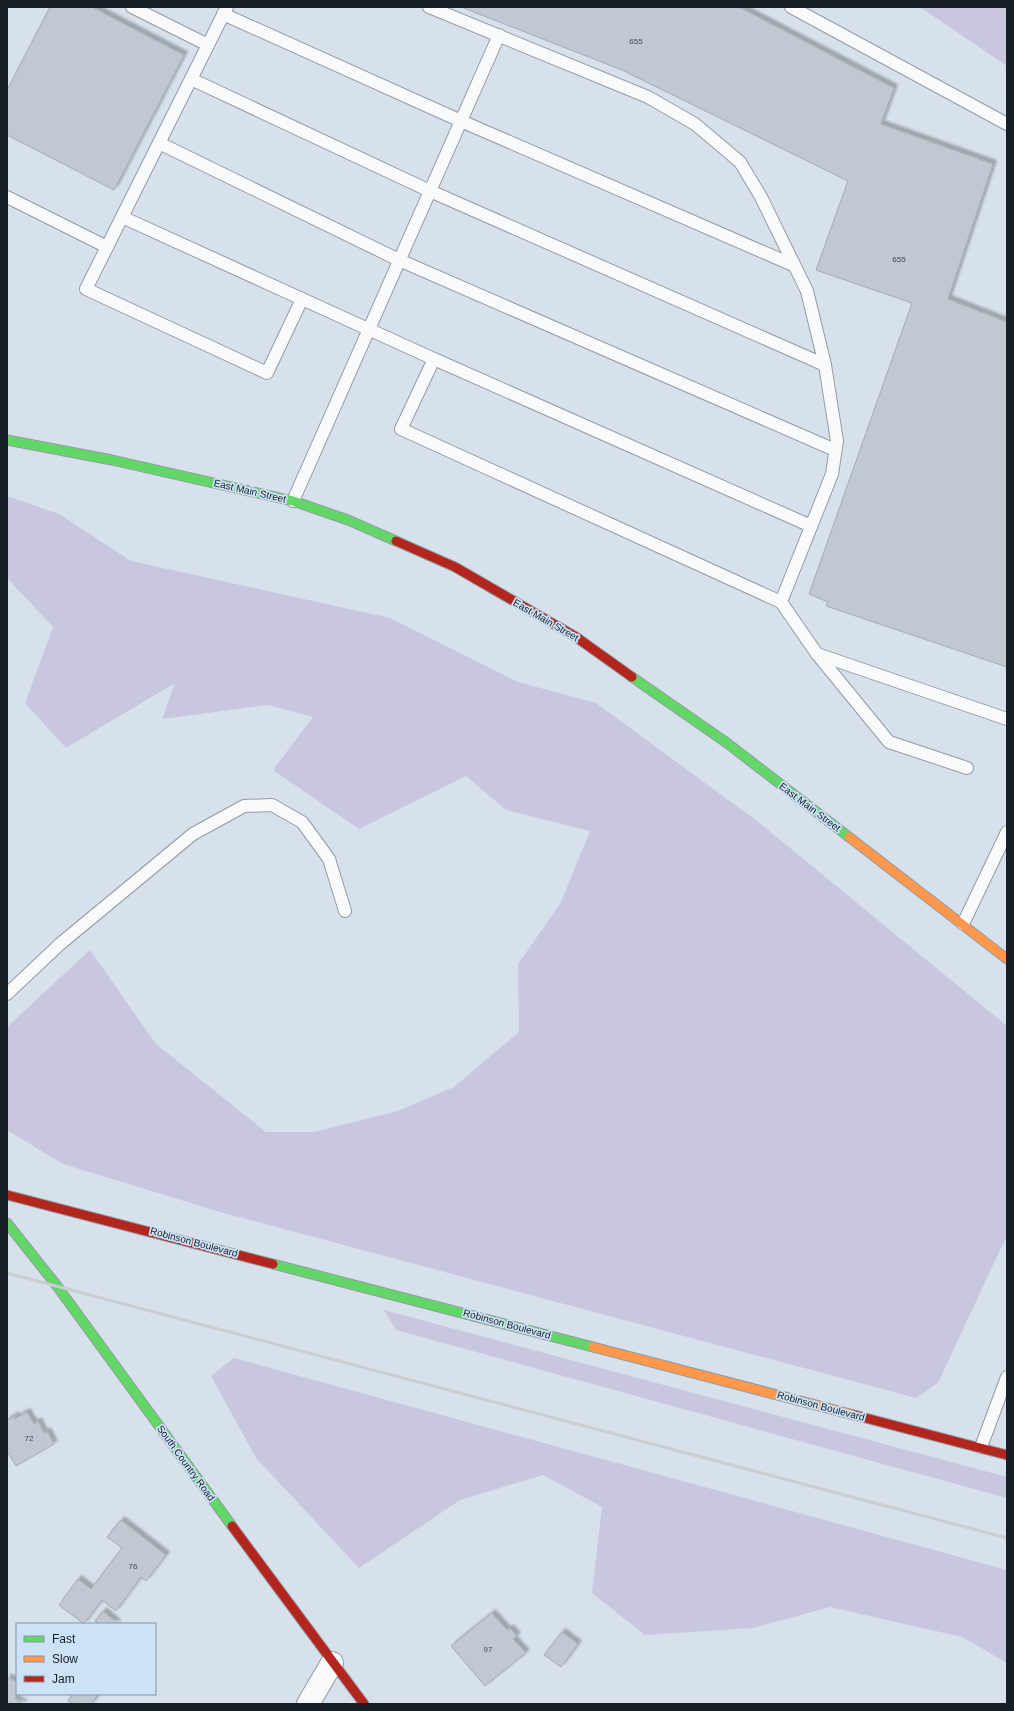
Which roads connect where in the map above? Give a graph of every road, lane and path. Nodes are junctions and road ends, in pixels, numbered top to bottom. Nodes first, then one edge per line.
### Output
1 (132, 7) edge
2 (429, 7) edge
3 (791, 7) edge
4 (225, 10) edge
5 (499, 35) junction
6 (208, 45) junction
7 (191, 79) junction
8 (461, 121) junction
9 (1007, 124) edge
10 (159, 143) junction
11 (430, 191) junction
12 (7, 197) edge
13 (122, 217) junction
14 (107, 247) junction
15 (399, 260) junction
16 (793, 265) junction
17 (302, 299) junction
18 (369, 329) junction
19 (434, 359) junction
20 (825, 365) junction
21 (7, 440) edge
22 (835, 450) junction
23 (294, 501) junction
24 (811, 526) junction
25 (781, 602) junction
26 (817, 654) junction
27 (1007, 718) edge
28 (967, 768) dead end
29 (1007, 832) edge
30 (346, 911) dead end
31 (963, 924) junction
32 (1007, 959) edge
33 (7, 994) edge
34 (7, 1194) edge
35 (7, 1223) edge
36 (1007, 1377) edge
37 (981, 1447) junction
38 (1007, 1454) edge
39 (332, 1663) junction
40 (308, 1704) edge
41 (364, 1704) edge

1 - 6 lane
2 - 5 lane
3 - 9 lane
4 - 6 lane
4 - 8 lane
5 - 8 lane
5 - 16 lane
6 - 7 lane
7 - 10 lane
7 - 11 lane
8 - 11 lane
8 - 16 lane
10 - 13 lane
10 - 15 lane
11 - 15 lane
11 - 20 lane
12 - 14 lane
13 - 14 lane
13 - 17 lane
14 - 17 lane
15 - 18 lane
15 - 22 lane
16 - 20 lane
17 - 18 lane
18 - 19 lane
18 - 23 lane
19 - 24 lane
19 - 25 lane
20 - 22 lane
21 - 23 main road, East Main Street
22 - 24 lane
23 - 31 main road, East Main Street
24 - 25 lane
25 - 26 lane
26 - 27 lane
26 - 28 lane
29 - 31 lane
30 - 33 lane
31 - 32 main road, East Main Street
34 - 37 main road, Robinson Boulevard
35 - 39 main road, South Country Road
36 - 37 lane
37 - 38 main road, Robinson Boulevard
39 - 40 street
39 - 41 main road, South Country Road

